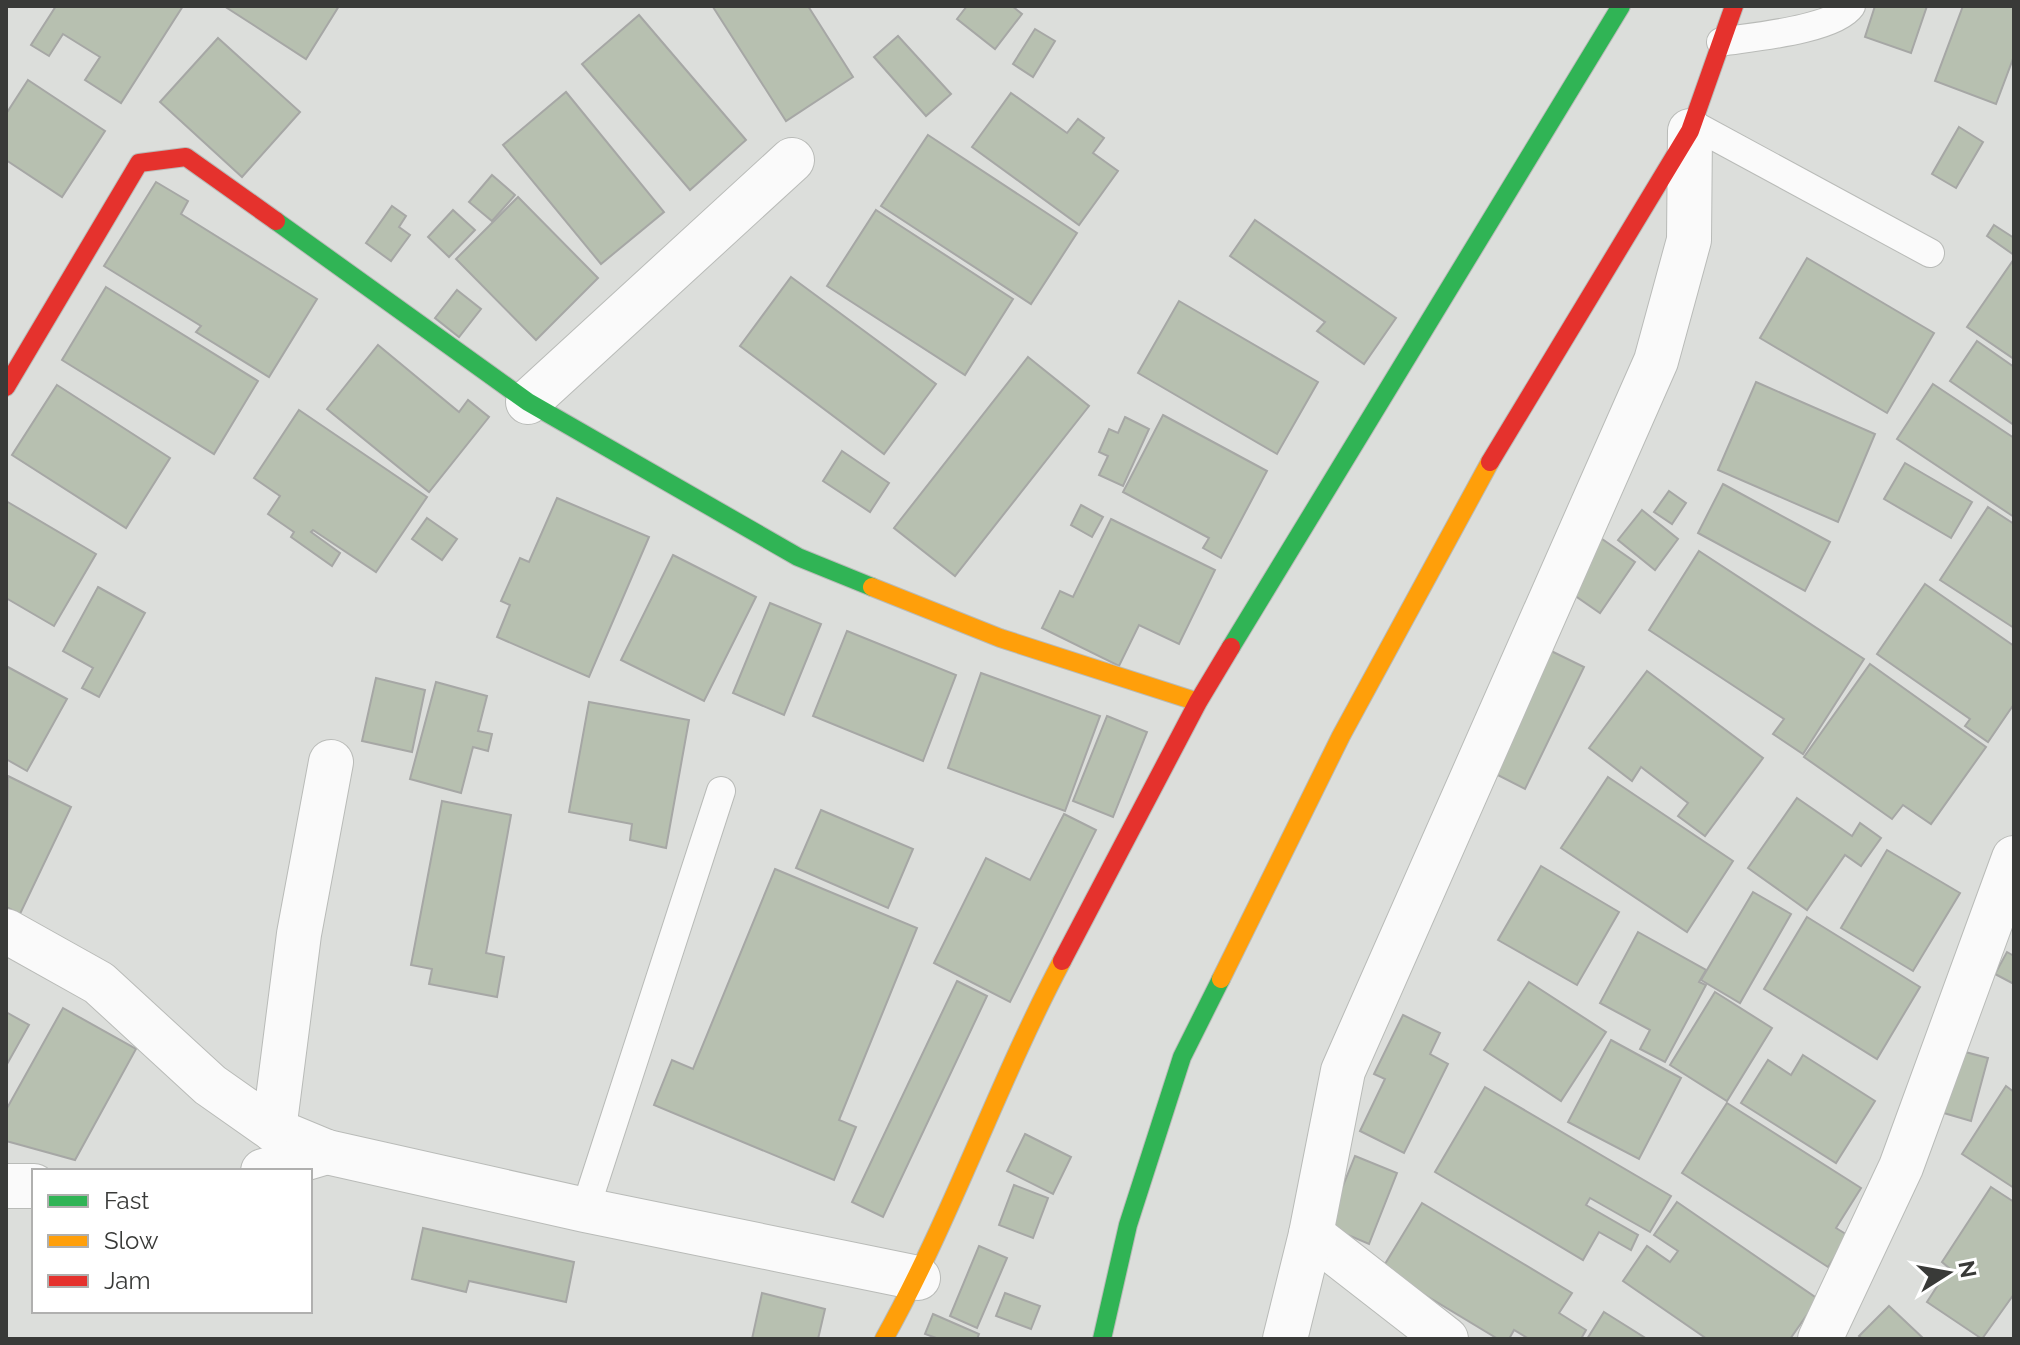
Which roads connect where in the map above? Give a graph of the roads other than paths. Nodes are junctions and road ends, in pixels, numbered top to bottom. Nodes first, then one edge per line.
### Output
1 (1621, 6) edge
2 (1734, 6) edge
3 (1851, 6) edge
4 (1721, 42) junction
5 (1691, 128) junction
6 (792, 160) dead end
7 (1930, 253) dead end
8 (6, 387) edge
9 (528, 402) junction
10 (1198, 702) junction
11 (331, 762) dead end
12 (721, 791) dead end
13 (2014, 858) edge
14 (6, 931) edge
15 (274, 1130) junction
16 (327, 1152) junction
17 (270, 1169) edge
18 (6, 1186) edge
19 (32, 1186) edge
20 (585, 1210) junction
21 (1311, 1234) junction
22 (918, 1278) junction
23 (884, 1339) edge
24 (1102, 1339) edge
25 (1285, 1339) edge
26 (1446, 1339) edge
27 (1820, 1339) edge

1 - 10 street
2 - 4 street
3 - 4 lane
4 - 5 street
5 - 7 lane
5 - 21 street
5 - 24 street
6 - 9 street
8 - 9 street
9 - 10 street
10 - 22 street
11 - 15 street
12 - 20 lane
13 - 27 street
14 - 15 street
15 - 16 street
16 - 17 street
16 - 20 street
18 - 19 street
20 - 22 street
21 - 25 street
21 - 26 street
22 - 23 street

